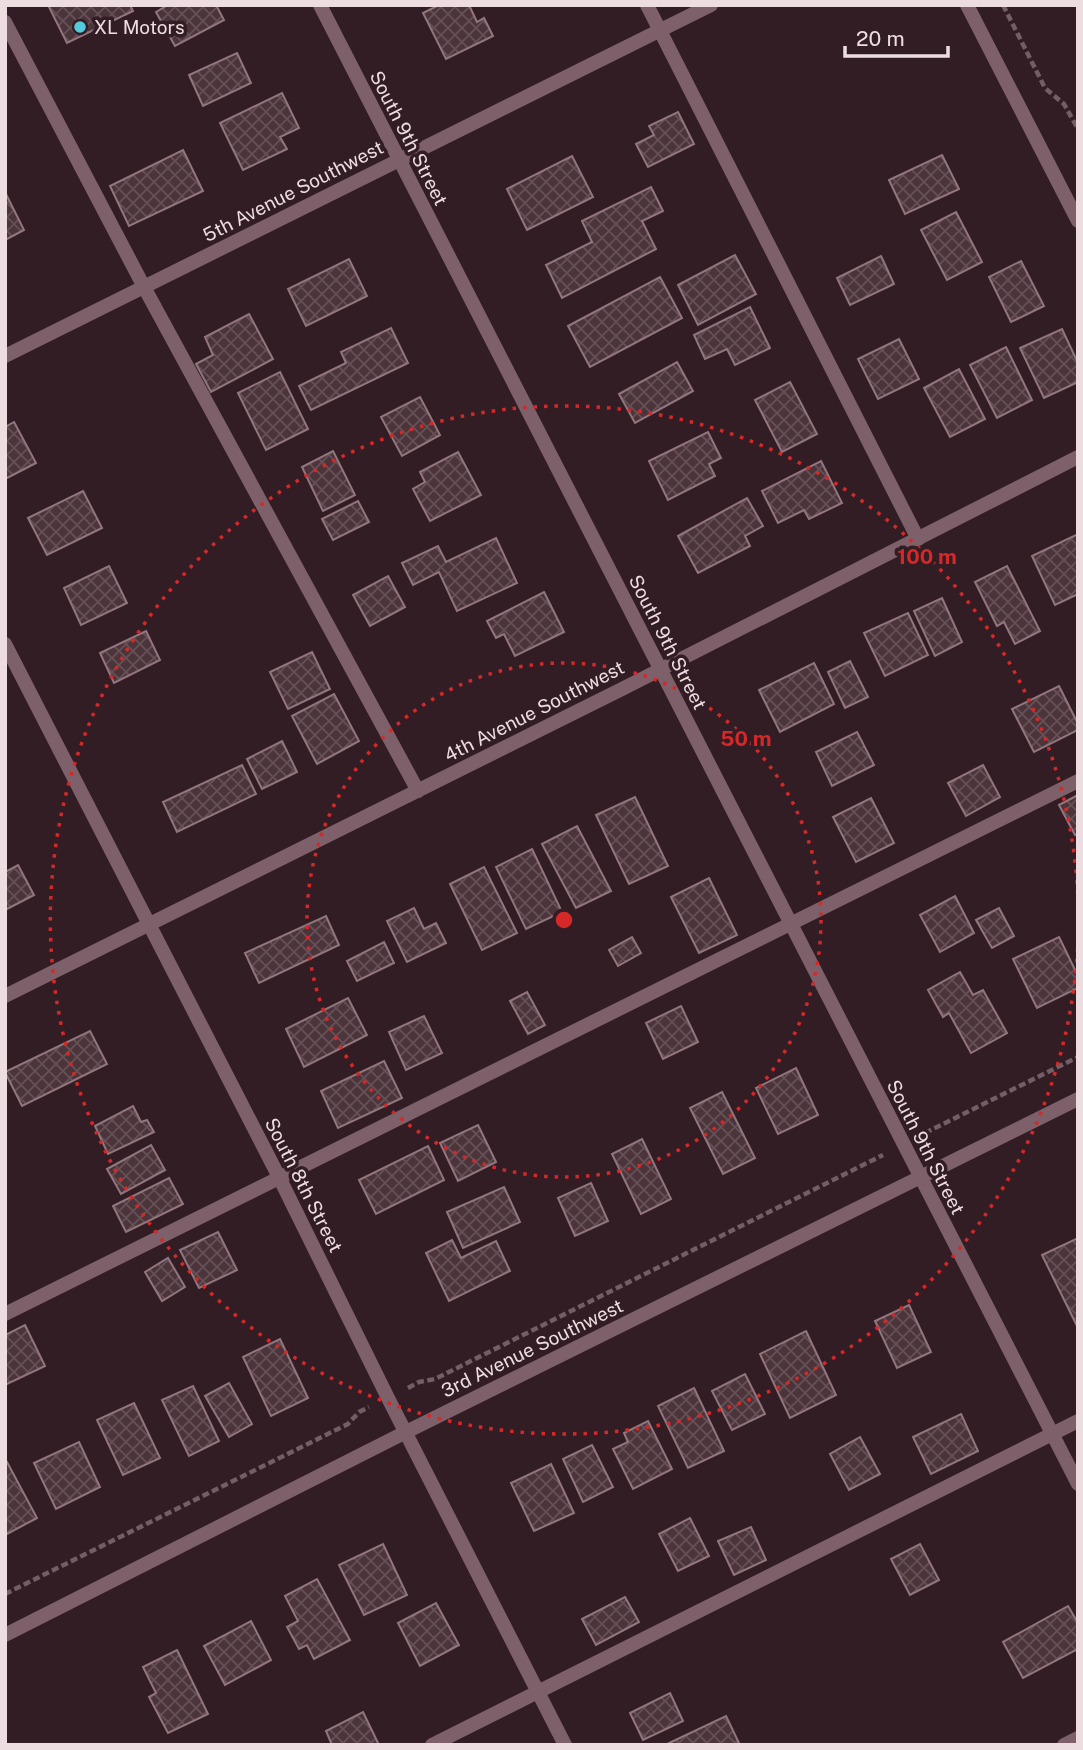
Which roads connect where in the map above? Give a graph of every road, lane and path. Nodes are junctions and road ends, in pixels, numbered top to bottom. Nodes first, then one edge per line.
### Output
1 (320, 5) edge
2 (647, 5) edge
3 (711, 5) edge
4 (967, 5) edge
5 (1003, 5) edge
6 (5, 22) edge
7 (660, 31) junction
8 (1078, 129) edge
9 (398, 160) junction
10 (1078, 221) edge
11 (145, 286) junction
12 (5, 356) edge
13 (1078, 457) edge
14 (918, 539) junction
15 (5, 644) edge
16 (661, 669) junction
17 (1078, 781) edge
18 (418, 791) junction
19 (150, 925) junction
20 (791, 925) junction
21 (5, 996) edge
22 (1078, 1057) edge
23 (1078, 1099) edge
24 (936, 1127) dead end
25 (869, 1163) dead end
26 (279, 1177) junction
27 (920, 1178) junction
28 (5, 1314) edge
29 (419, 1382) dead end
30 (359, 1412) dead end
31 (1078, 1421) edge
32 (406, 1432) junction
33 (1052, 1434) junction
34 (1078, 1484) edge
35 (5, 1594) edge
36 (5, 1634) edge
37 (538, 1692) junction
38 (1078, 1738) edge
39 (432, 1745) edge
40 (565, 1745) edge
41 (1064, 1745) edge

1 - 9 street, South 9th Street
2 - 7 street
3 - 7 street, 5th Avenue Southwest
4 - 10 street
5 - 8 path
6 - 11 street
7 - 9 street, 5th Avenue Southwest
7 - 14 street
9 - 11 street, 5th Avenue Southwest
9 - 16 street, South 9th Street
11 - 12 street, 5th Avenue Southwest
11 - 18 street
13 - 14 street, 4th Avenue Southwest
14 - 16 street, 4th Avenue Southwest
15 - 19 street, South 8th Street
16 - 18 street, 4th Avenue Southwest
16 - 20 street, South 9th Street
17 - 20 street
18 - 19 street, 4th Avenue Southwest
19 - 21 street, 4th Avenue Southwest
19 - 26 street, South 8th Street
20 - 26 street
20 - 27 street, South 9th Street
22 - 24 path
23 - 27 street, 3rd Avenue Southwest
25 - 29 path
26 - 28 street
26 - 32 street, South 8th Street
27 - 32 street, 3rd Avenue Southwest
27 - 33 street, South 9th Street
30 - 35 path
31 - 33 street
32 - 36 street, 3rd Avenue Southwest
32 - 37 street, South 8th Street
33 - 34 street, South 9th Street
33 - 37 street
37 - 39 street
37 - 40 street, South 8th Street
38 - 41 street

